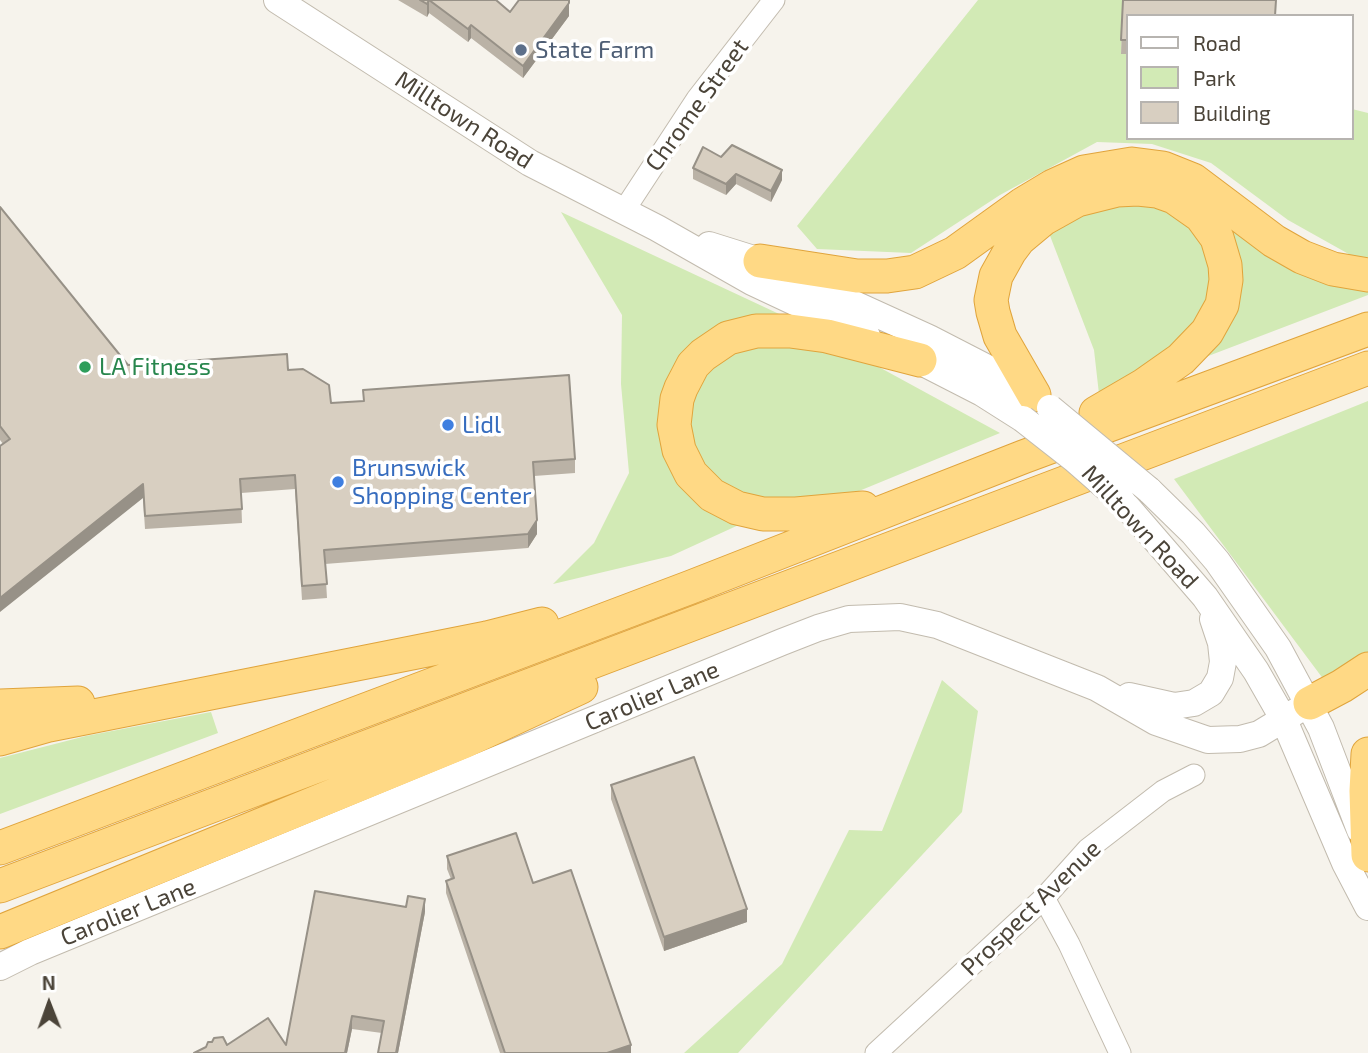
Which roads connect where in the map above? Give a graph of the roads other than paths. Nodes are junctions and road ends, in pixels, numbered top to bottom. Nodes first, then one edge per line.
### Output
1 (277, 0) edge
2 (774, 0) edge
3 (623, 212) junction
4 (657, 228) junction
5 (760, 261) junction
6 (1368, 275) edge
7 (1368, 329) edge
8 (920, 360) junction
9 (1368, 368) edge
10 (1036, 407) junction
11 (1023, 457) junction
12 (901, 505) junction
13 (800, 583) junction
14 (691, 587) junction
15 (1206, 597) junction
16 (1368, 669) edge
17 (1097, 688) junction
18 (192, 696) junction
19 (0, 706) edge
20 (1297, 712) junction
21 (0, 739) edge
22 (1368, 754) edge
23 (1194, 775) dead end
24 (0, 848) edge
25 (1368, 855) edge
26 (0, 887) edge
27 (1044, 898) junction
28 (1368, 907) edge
29 (0, 932) edge
30 (0, 967) edge
31 (876, 1053) edge
32 (1120, 1053) edge

1 - 3 street, Milltown Road
2 - 3 street, Chrome Street
3 - 4 street, Milltown Road
4 - 5 street, Milltown Road
4 - 8 street, Milltown Road
5 - 6 highway
5 - 10 street, Milltown Road
7 - 11 highway
8 - 10 street, Milltown Road
8 - 12 highway
9 - 13 highway
10 - 11 highway
10 - 15 street, Milltown Road, bridge
10 - 20 street, Milltown Road, bridge
11 - 12 highway
12 - 14 highway
13 - 26 highway
13 - 29 highway
14 - 18 highway
14 - 24 highway
15 - 17 street
15 - 20 street, Milltown Road
16 - 20 highway
17 - 20 street, Carolier Lane
17 - 30 street, Carolier Lane
18 - 19 highway
18 - 21 highway
20 - 25 street, Milltown Road
20 - 28 street, Milltown Road
22 - 25 highway
23 - 27 street, Prospect Avenue
27 - 31 street, Prospect Avenue
27 - 32 street

